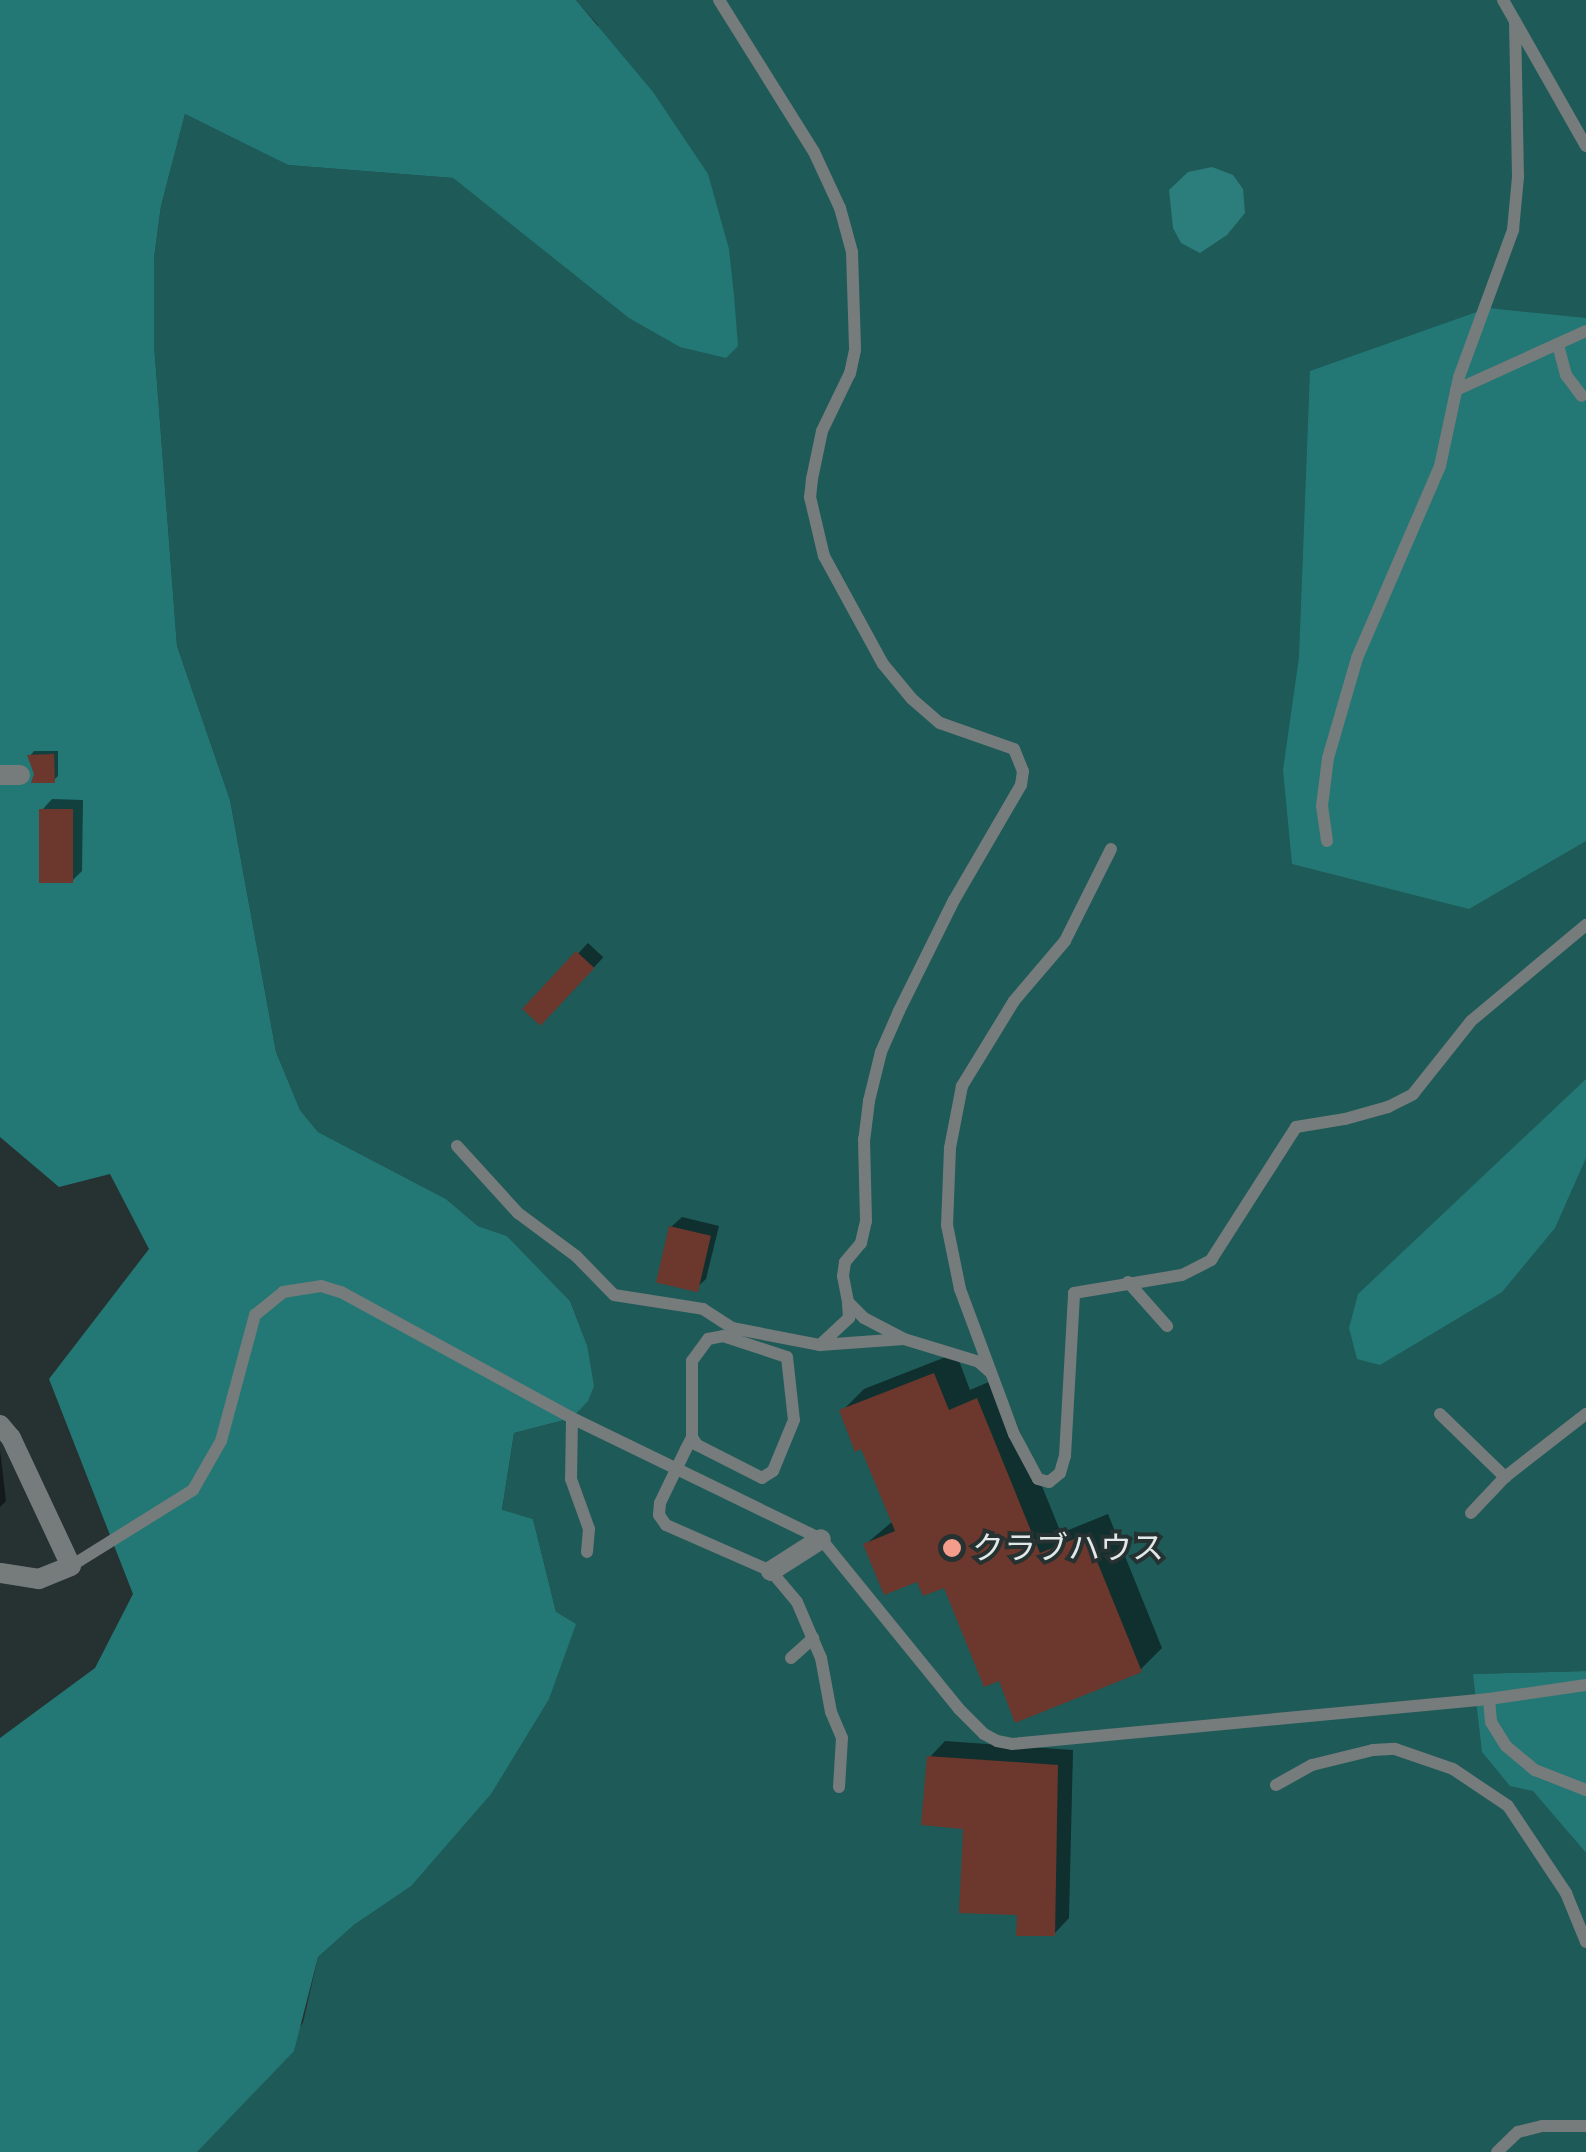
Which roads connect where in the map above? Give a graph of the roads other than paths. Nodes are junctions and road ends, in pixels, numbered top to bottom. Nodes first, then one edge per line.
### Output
1 (719, 0) edge
2 (1503, 0) edge
3 (1515, 21) junction
4 (1586, 146) edge
5 (1586, 331) edge
6 (1558, 346) junction
7 (1456, 390) junction
8 (1582, 396) dead end
9 (1328, 841) dead end
10 (1111, 850) dead end
11 (1586, 925) edge
12 (458, 1146) dead end
13 (1128, 1282) junction
14 (848, 1302) junction
15 (1167, 1326) dead end
16 (904, 1340) junction
17 (820, 1345) junction
18 (989, 1371) junction
19 (1440, 1414) dead end
20 (1586, 1414) edge
21 (572, 1418) junction
22 (0, 1425) edge
23 (689, 1443) junction
24 (1506, 1477) junction
25 (1472, 1513) dead end
26 (821, 1539) junction
27 (587, 1552) dead end
28 (71, 1566) junction
29 (771, 1570) junction
30 (0, 1573) edge
31 (812, 1638) junction
32 (791, 1658) dead end
33 (1586, 1685) edge
34 (1489, 1699) junction
35 (1276, 1784) dead end
36 (839, 1787) dead end
37 (1586, 1790) edge
38 (1586, 1942) edge
39 (1586, 2126) edge
40 (1498, 2152) edge

1 - 14 lane
2 - 3 lane
3 - 4 lane
3 - 7 lane
5 - 6 lane
6 - 7 lane
6 - 8 lane
7 - 9 lane
10 - 18 lane
11 - 13 lane
12 - 17 lane
13 - 15 lane
13 - 18 lane
14 - 16 lane
14 - 17 lane
16 - 17 lane
16 - 18 lane
19 - 24 lane
20 - 24 lane
21 - 26 lane
21 - 27 lane
21 - 28 lane
22 - 28 street
23 - 23 lane
23 - 29 lane, bridge
24 - 25 lane
26 - 29 street
26 - 34 lane
28 - 30 street
29 - 31 lane
31 - 32 lane
31 - 36 lane
33 - 34 lane
34 - 37 lane
35 - 38 lane
39 - 40 lane

